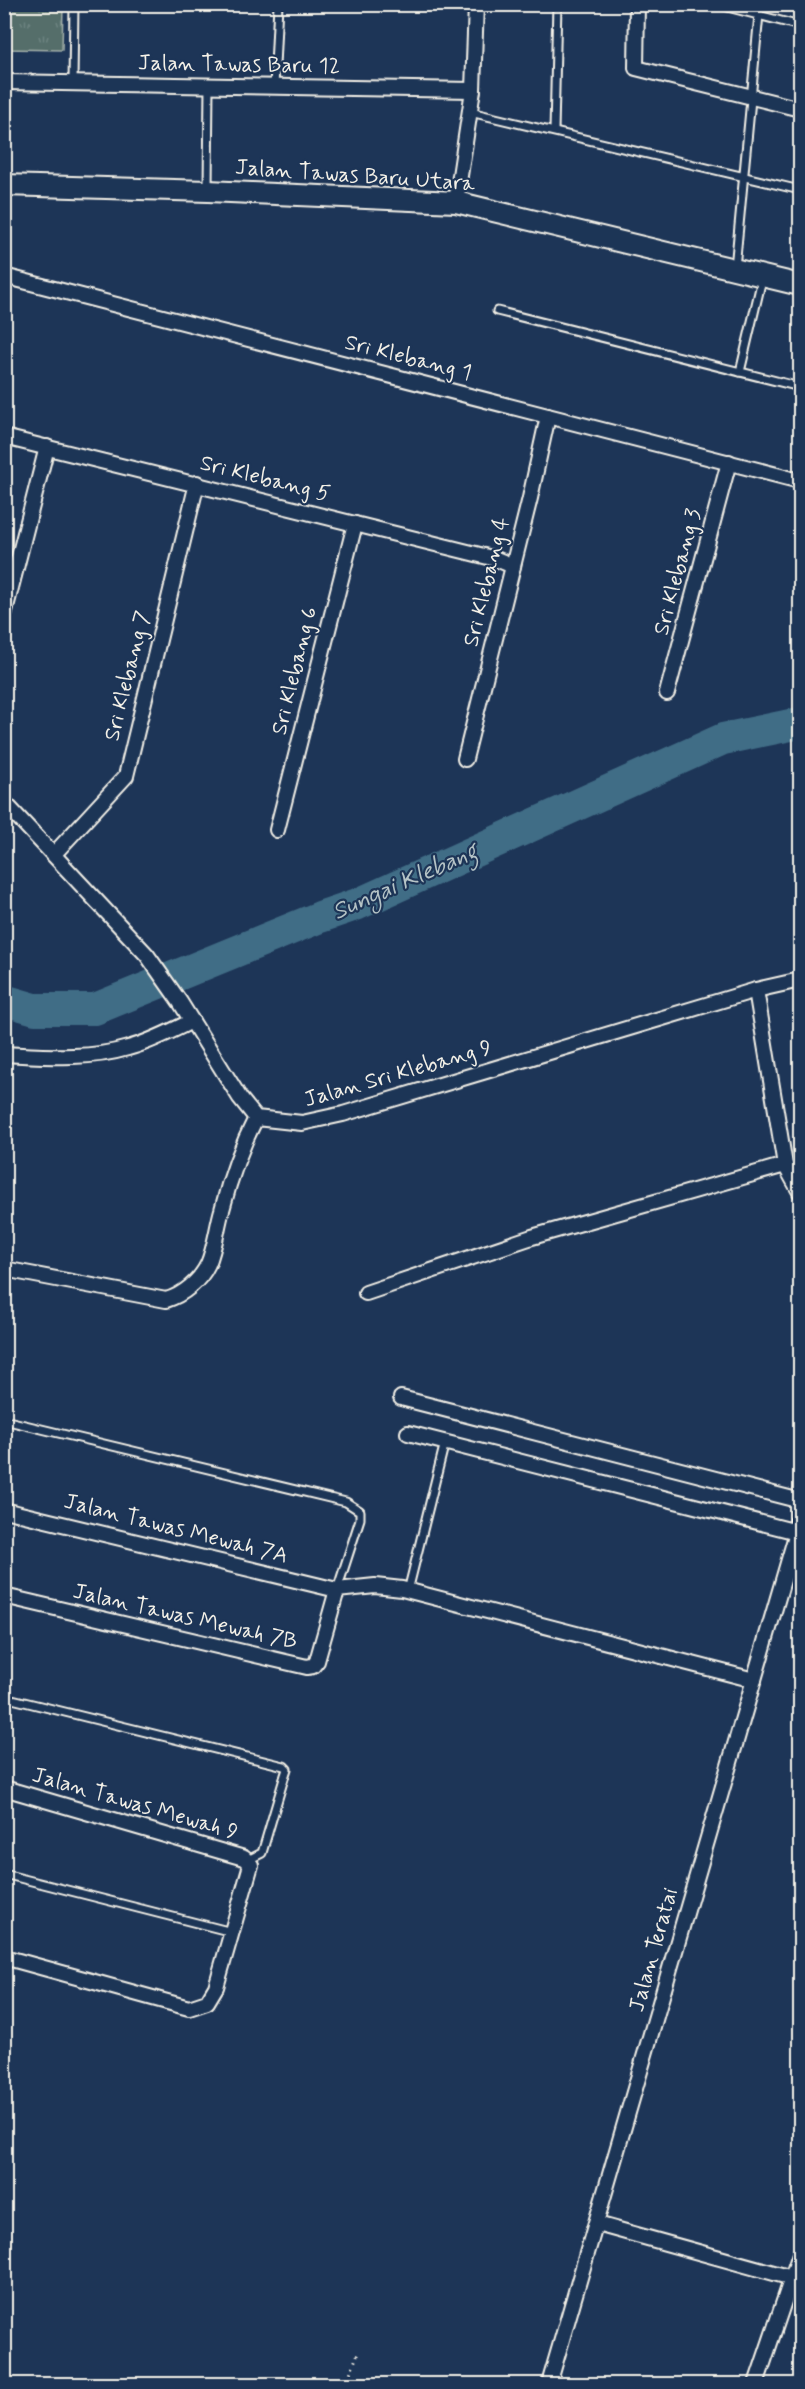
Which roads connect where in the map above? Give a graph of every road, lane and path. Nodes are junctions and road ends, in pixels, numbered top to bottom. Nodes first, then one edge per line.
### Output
1 (74, 4) edge
2 (278, 4) edge
3 (476, 4) edge
4 (557, 4) edge
5 (637, 4) edge
6 (716, 4) edge
7 (760, 4) edge
8 (759, 16) junction
9 (801, 26) edge
10 (4, 82) edge
11 (73, 83) junction
12 (209, 86) junction
13 (274, 87) junction
14 (473, 90) junction
15 (752, 97) junction
16 (801, 109) edge
17 (470, 112) junction
18 (554, 131) junction
19 (743, 176) junction
20 (4, 185) edge
21 (801, 190) edge
22 (208, 191) junction
23 (456, 202) junction
24 (735, 269) junction
25 (4, 276) edge
26 (763, 276) junction
27 (801, 285) edge
28 (497, 311) dead end
29 (740, 372) junction
30 (801, 387) edge
31 (548, 416) junction
32 (4, 437) edge
33 (47, 447) junction
34 (729, 462) junction
35 (801, 481) edge
36 (197, 483) junction
37 (355, 524) junction
38 (513, 566) junction
39 (4, 615) edge
40 (667, 693) dead end
41 (465, 759) dead end
42 (7, 811) edge
43 (277, 830) dead end
44 (54, 854) junction
45 (801, 980) edge
46 (756, 990) junction
47 (192, 1022) junction
48 (4, 1054) edge
49 (256, 1118) junction
50 (785, 1165) junction
51 (801, 1192) edge
52 (4, 1269) edge
53 (366, 1293) dead end
54 (401, 1398) dead end
55 (4, 1420) edge
56 (408, 1433) dead end
57 (445, 1442) junction
58 (4, 1510) edge
59 (799, 1531) edge
60 (337, 1590) junction
61 (408, 1591) junction
62 (4, 1596) edge
63 (754, 1680) junction
64 (4, 1697) edge
65 (4, 1788) edge
66 (248, 1860) junction
67 (4, 1874) edge
68 (232, 1932) junction
69 (4, 1957) edge
70 (597, 2224) junction
71 (801, 2254) edge
72 (796, 2283) edge
73 (358, 2353) dead end
74 (346, 2385) edge
75 (549, 2385) edge
76 (756, 2385) edge

1 - 11 lane
2 - 13 lane
3 - 14 street
4 - 18 lane
5 - 15 street
6 - 8 lane
7 - 8 lane
8 - 9 lane
8 - 15 lane
10 - 11 street, Jalan Tawas Baru 12
11 - 12 street, Jalan Tawas Baru 12
12 - 13 street, Jalan Tawas Baru 12
12 - 22 lane
13 - 14 street, Jalan Tawas Baru 12
14 - 17 street
15 - 16 street
15 - 19 lane
17 - 18 lane
17 - 23 street
18 - 19 lane
19 - 21 lane
19 - 24 lane
20 - 22 street, Jalan Tawas Baru Utara
22 - 23 street, Jalan Tawas Baru Utara
23 - 24 street, Jalan Tawas Baru Utara
24 - 26 street, Jalan Tawas Baru Utara
25 - 31 street, Sri Klebang 1
26 - 27 street, Jalan Tawas Baru Utara
26 - 29 lane
28 - 29 lane
29 - 30 lane
31 - 34 street, Sri Klebang 1
31 - 38 street, Sri Klebang 4
32 - 33 street, Sri Klebang 5
33 - 36 street, Sri Klebang 5
33 - 39 street
34 - 35 street, Sri Klebang 1
34 - 40 street, Sri Klebang 3
36 - 37 street, Sri Klebang 5
36 - 44 street, Sri Klebang 7
37 - 38 street, Sri Klebang 5
37 - 43 street, Sri Klebang 6
38 - 41 street, Sri Klebang 4
42 - 44 street
44 - 47 street
45 - 46 street, Jalan Sri Klebang 9
46 - 49 street, Jalan Sri Klebang 9
46 - 50 street
47 - 48 street
47 - 49 street
49 - 52 street
50 - 51 street
50 - 53 street
54 - 59 street, Jalan Teratai
55 - 60 lane
56 - 57 street
57 - 59 street
57 - 61 lane
58 - 60 street, Jalan Tawas Mewah 7A
59 - 63 street, Jalan Teratai
60 - 61 street, Jalan Tawas Mewah 7A
60 - 62 street, Jalan Tawas Mewah 7B
61 - 63 street, Jalan Tawas Mewah 7A
63 - 70 street, Jalan Teratai
64 - 66 lane
65 - 66 street, Jalan Tawas Mewah 9
66 - 68 street, Jalan Tawas Mewah 9
67 - 68 lane
68 - 69 street, Jalan Tawas Mewah 9
70 - 72 street
70 - 75 street, Jalan Teratai
71 - 72 street
72 - 76 street
73 - 74 path

